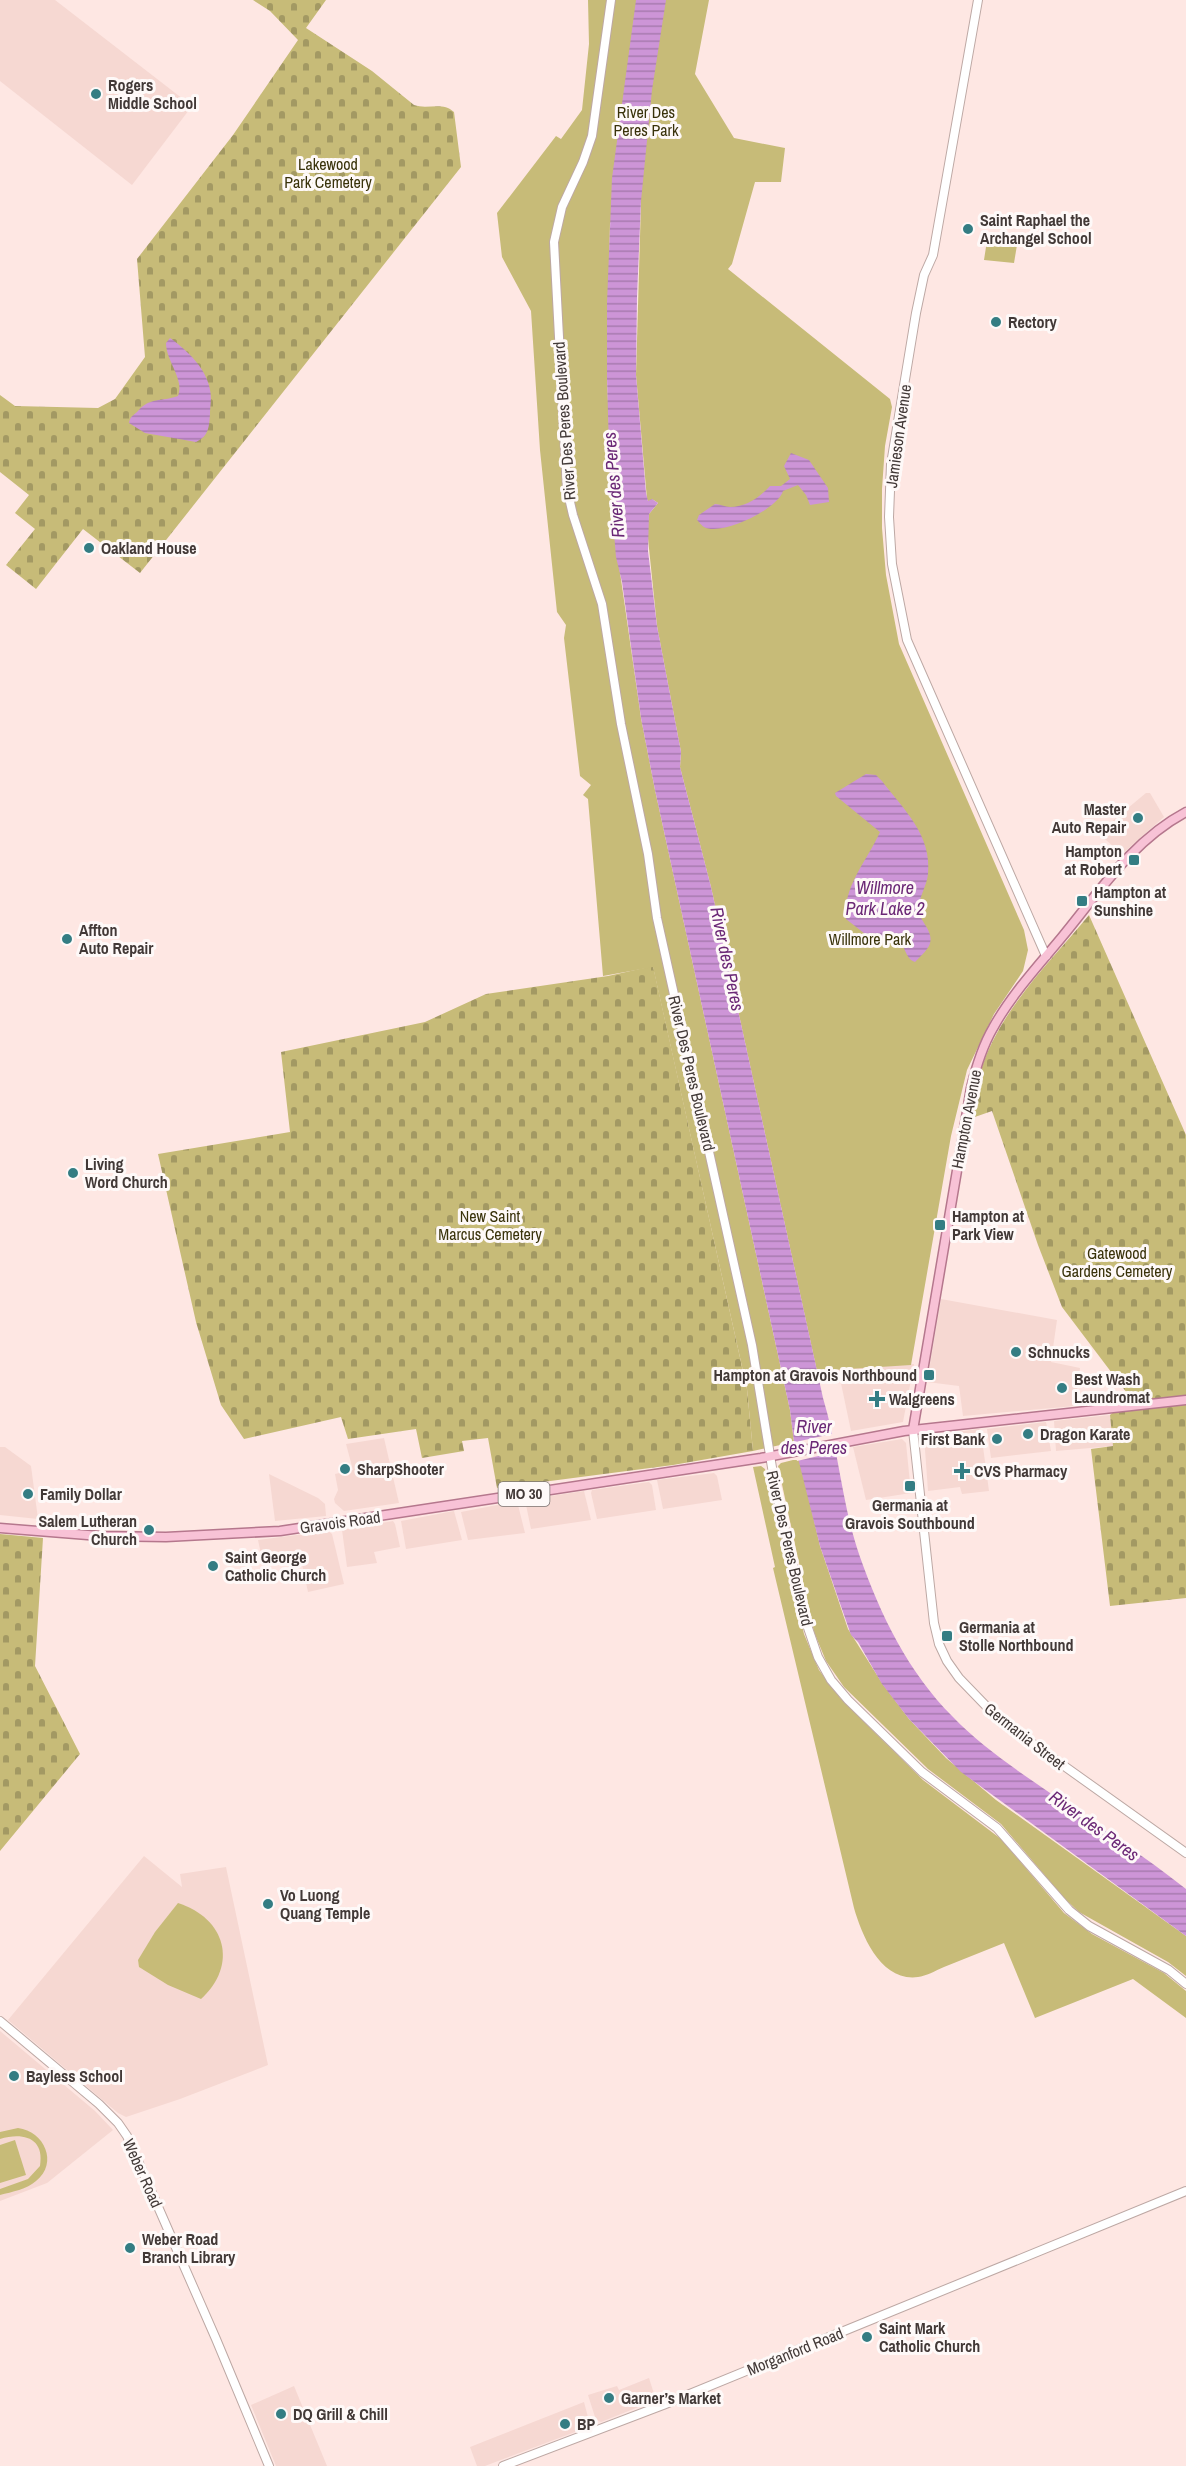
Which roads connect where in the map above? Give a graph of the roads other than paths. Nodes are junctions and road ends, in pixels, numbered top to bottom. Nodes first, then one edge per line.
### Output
1 (611, 0) edge
2 (978, 0) edge
3 (1186, 812) edge
4 (1046, 956) junction
5 (1186, 1400) edge
6 (913, 1430) junction
7 (769, 1456) junction
8 (0, 1528) edge
9 (1186, 1852) edge
10 (1186, 1984) edge
11 (0, 2022) edge
12 (1186, 2191) edge
13 (269, 2466) edge
14 (503, 2466) edge

1 - 7 main road, River Des Peres Boulevard
2 - 4 main road, Jamieson Avenue
3 - 4 main road, Hampton Avenue
4 - 6 main road, Hampton Avenue
5 - 6 main road, MO 30
6 - 7 main road, MO 30
6 - 9 main road, Germania Street
7 - 8 main road, Gravois Road / MO 30
7 - 10 main road, River Des Peres Boulevard
11 - 13 main road, Weber Road
12 - 14 main road, Morganford Road

